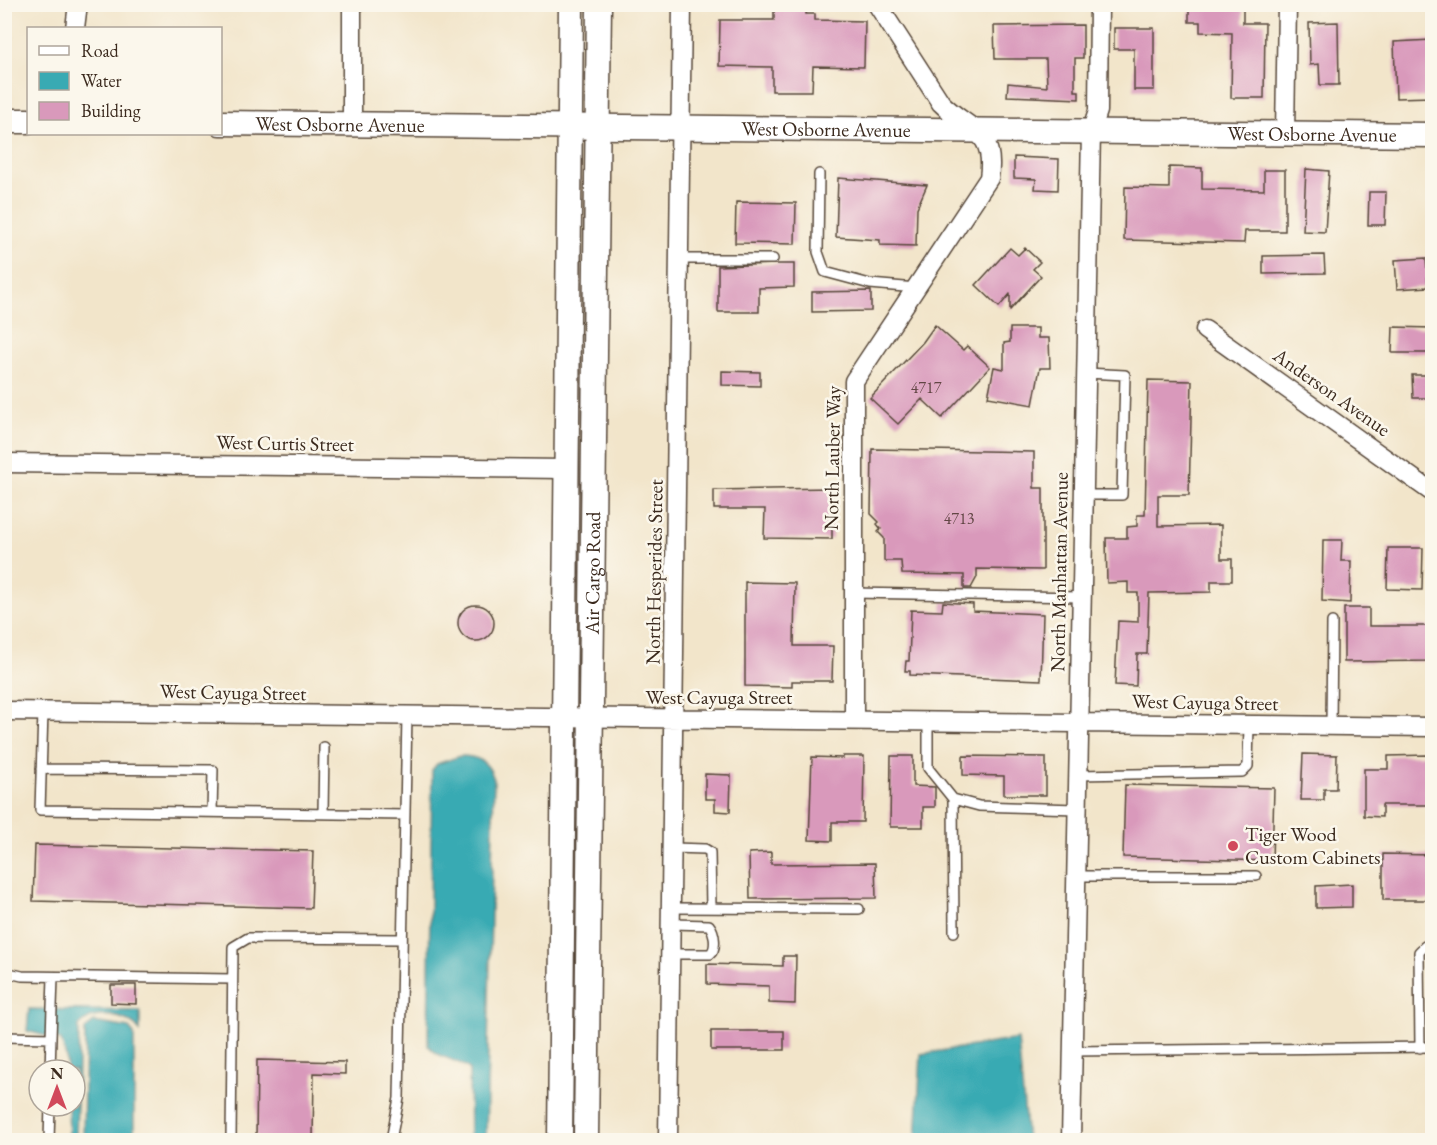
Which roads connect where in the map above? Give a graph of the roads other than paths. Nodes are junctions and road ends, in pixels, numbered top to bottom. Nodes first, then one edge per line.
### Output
1 (78, 4) edge
2 (352, 4) edge
3 (571, 4) edge
4 (599, 4) edge
5 (682, 4) edge
6 (878, 4) edge
7 (1099, 4) edge
8 (1287, 4) edge
9 (75, 27) edge
10 (4, 121) edge
11 (27, 121) edge
12 (222, 123) edge
13 (352, 124) junction
14 (569, 127) junction
15 (598, 127) junction
16 (680, 128) junction
17 (980, 132) junction
18 (1091, 132) junction
19 (1285, 134) junction
20 (1432, 135) edge
21 (819, 174) dead end
22 (680, 259) junction
23 (773, 259) dead end
24 (916, 288) junction
25 (1205, 330) dead end
26 (1086, 373) junction
27 (4, 463) edge
28 (564, 469) junction
29 (1432, 492) edge
30 (1083, 495) junction
31 (853, 593) junction
32 (1081, 597) junction
33 (1332, 622) dead end
34 (4, 711) edge
35 (43, 712) junction
36 (407, 716) junction
37 (562, 718) junction
38 (592, 718) junction
39 (675, 719) junction
40 (854, 720) junction
41 (928, 721) junction
42 (1079, 722) junction
43 (1249, 725) junction
44 (1331, 726) junction
45 (1432, 727) edge
46 (324, 747) dead end
47 (41, 769) junction
48 (1078, 775) junction
49 (953, 799) junction
50 (1077, 809) junction
51 (212, 812) junction
52 (323, 814) junction
53 (405, 815) junction
54 (673, 848) junction
55 (1076, 876) junction
56 (1256, 876) dead end
57 (711, 909) junction
58 (859, 909) dead end
59 (672, 916) junction
60 (954, 932) dead end
61 (402, 939) junction
62 (1432, 946) edge
63 (671, 954) junction
64 (4, 972) edge
65 (53, 977) junction
66 (232, 979) junction
67 (4, 1037) edge
68 (51, 1038) junction
69 (1432, 1047) edge
70 (1420, 1048) junction
71 (1072, 1051) junction
72 (50, 1058) edge
73 (50, 1118) edge
74 (49, 1140) edge
75 (231, 1140) edge
76 (391, 1140) edge
77 (560, 1140) edge
78 (586, 1140) edge
79 (668, 1140) edge
80 (1071, 1140) edge

1 - 9 street
2 - 13 street
3 - 14 street, Air Cargo Road
4 - 15 street, Air Cargo Road
5 - 16 street, North Hesperides Street
6 - 17 street
7 - 18 street, North Manhattan Avenue
8 - 19 street
10 - 11 street
12 - 13 street, West Osborne Avenue
13 - 14 street, West Osborne Avenue
14 - 15 street, West Osborne Avenue
14 - 28 street, Air Cargo Road
15 - 16 street, West Osborne Avenue
15 - 38 street, Air Cargo Road
16 - 17 street, West Osborne Avenue
16 - 22 street, North Hesperides Street
17 - 18 street, West Osborne Avenue
17 - 24 street, North Lauber Way
18 - 19 street, West Osborne Avenue
18 - 26 street, North Manhattan Avenue
19 - 20 street, West Osborne Avenue
21 - 24 lane
22 - 23 lane
22 - 39 street, North Hesperides Street
24 - 31 street, North Lauber Way
25 - 29 street, Anderson Avenue
26 - 30 street, North Manhattan Avenue
26 - 30 lane
27 - 28 street, West Curtis Street
28 - 37 street, Air Cargo Road
30 - 32 street, North Manhattan Avenue
31 - 32 lane
31 - 40 street, North Lauber Way
32 - 42 street, North Manhattan Avenue
33 - 44 lane
34 - 35 street, West Cayuga Street
35 - 36 street, West Cayuga Street
35 - 47 lane
36 - 37 street, West Cayuga Street
36 - 53 lane
37 - 38 street, West Cayuga Street
37 - 77 street, Air Cargo Road
38 - 39 street, West Cayuga Street
38 - 78 street, Air Cargo Road
39 - 40 street, West Cayuga Street
39 - 54 street, North Hesperides Street
40 - 41 street, West Cayuga Street
41 - 42 street, West Cayuga Street
41 - 49 lane
42 - 43 street, West Cayuga Street
42 - 48 street, North Manhattan Avenue
43 - 44 street, West Cayuga Street
43 - 48 lane
44 - 45 street, West Cayuga Street
46 - 52 lane
47 - 51 lane
47 - 51 lane
48 - 50 street, North Manhattan Avenue
49 - 50 lane
49 - 60 lane
50 - 55 street, North Manhattan Avenue
51 - 52 lane
52 - 53 lane
53 - 61 lane
54 - 57 lane
54 - 59 street, North Hesperides Street
55 - 56 lane
55 - 71 street, North Manhattan Avenue
57 - 58 lane
57 - 59 lane
59 - 63 street, North Hesperides Street
59 - 63 lane
61 - 66 lane
61 - 76 lane
62 - 70 lane
63 - 79 street, North Hesperides Street
64 - 65 lane
65 - 66 lane
65 - 68 lane
66 - 75 lane
67 - 68 lane
68 - 72 lane
69 - 70 lane
70 - 71 lane
71 - 80 street, North Manhattan Avenue
73 - 74 lane

